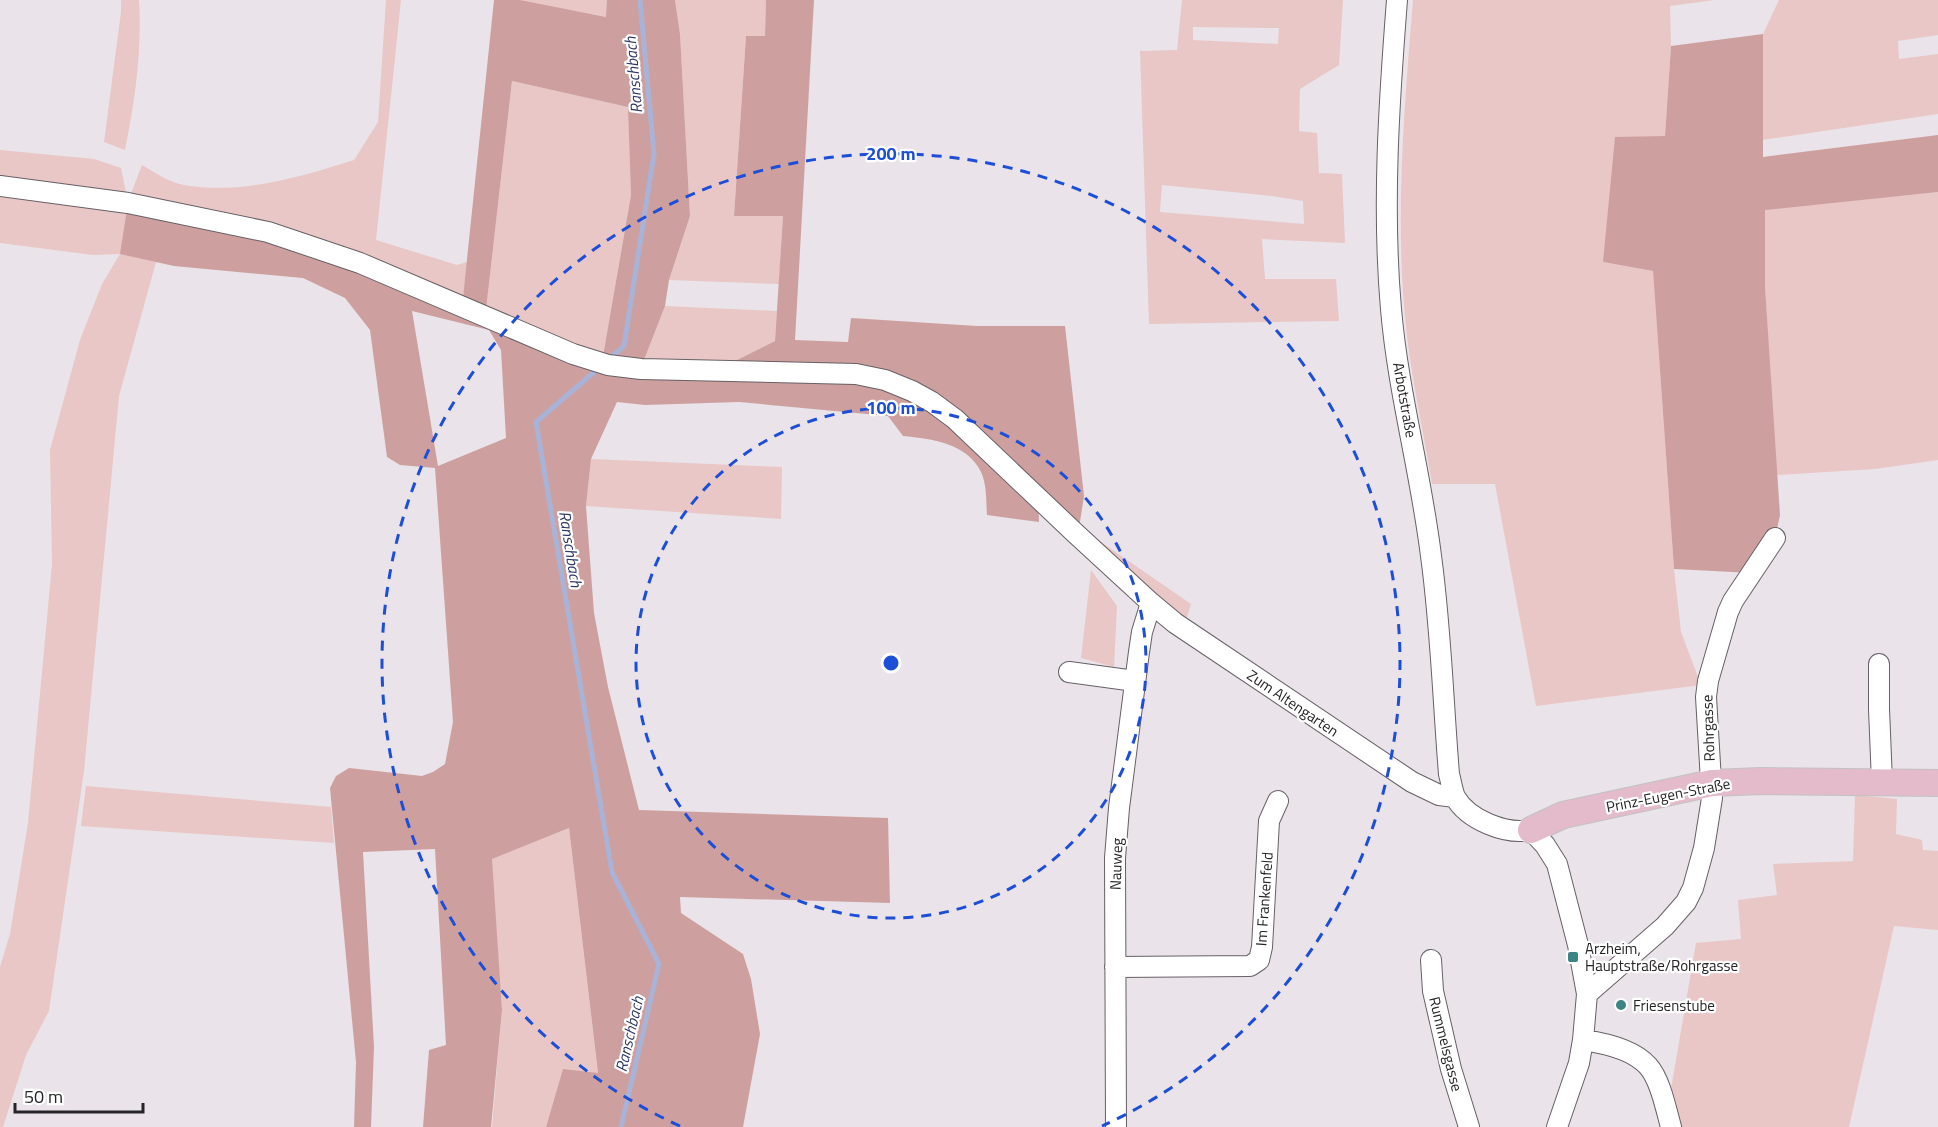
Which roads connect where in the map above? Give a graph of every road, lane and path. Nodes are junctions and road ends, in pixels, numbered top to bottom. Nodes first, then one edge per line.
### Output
1 (1397, 0) edge
2 (0, 186) edge
3 (1775, 538) dead end
4 (1151, 603) junction
5 (1880, 664) dead end
6 (1069, 672) dead end
7 (1135, 681) junction
8 (1882, 782) junction
9 (1712, 783) junction
10 (1938, 783) edge
11 (1455, 797) junction
12 (1278, 801) dead end
13 (1531, 830) junction
14 (1431, 960) dead end
15 (1115, 967) junction
16 (1587, 994) junction
17 (1583, 1040) junction
18 (1116, 1127) edge
19 (1469, 1127) edge
20 (1557, 1127) edge
21 (1671, 1127) edge

1 - 11 street, Arbotstraße
2 - 4 street, Zum Altengarten
3 - 9 street, Rohrgasse
4 - 7 street, Nauweg
4 - 11 street, Zum Altengarten
5 - 8 street
6 - 7 street
7 - 15 street, Nauweg
8 - 9 main road, Prinz-Eugen-Straße
8 - 10 main road, Prinz-Eugen-Straße
9 - 13 main road, Prinz-Eugen-Straße
9 - 16 street, Rohrgasse
11 - 13 street, Zum Altengarten
12 - 15 street, Im Frankenfeld
13 - 16 street
14 - 19 street, Rummelsgasse
15 - 18 street, Nauweg
16 - 17 street
17 - 20 street
17 - 21 street

